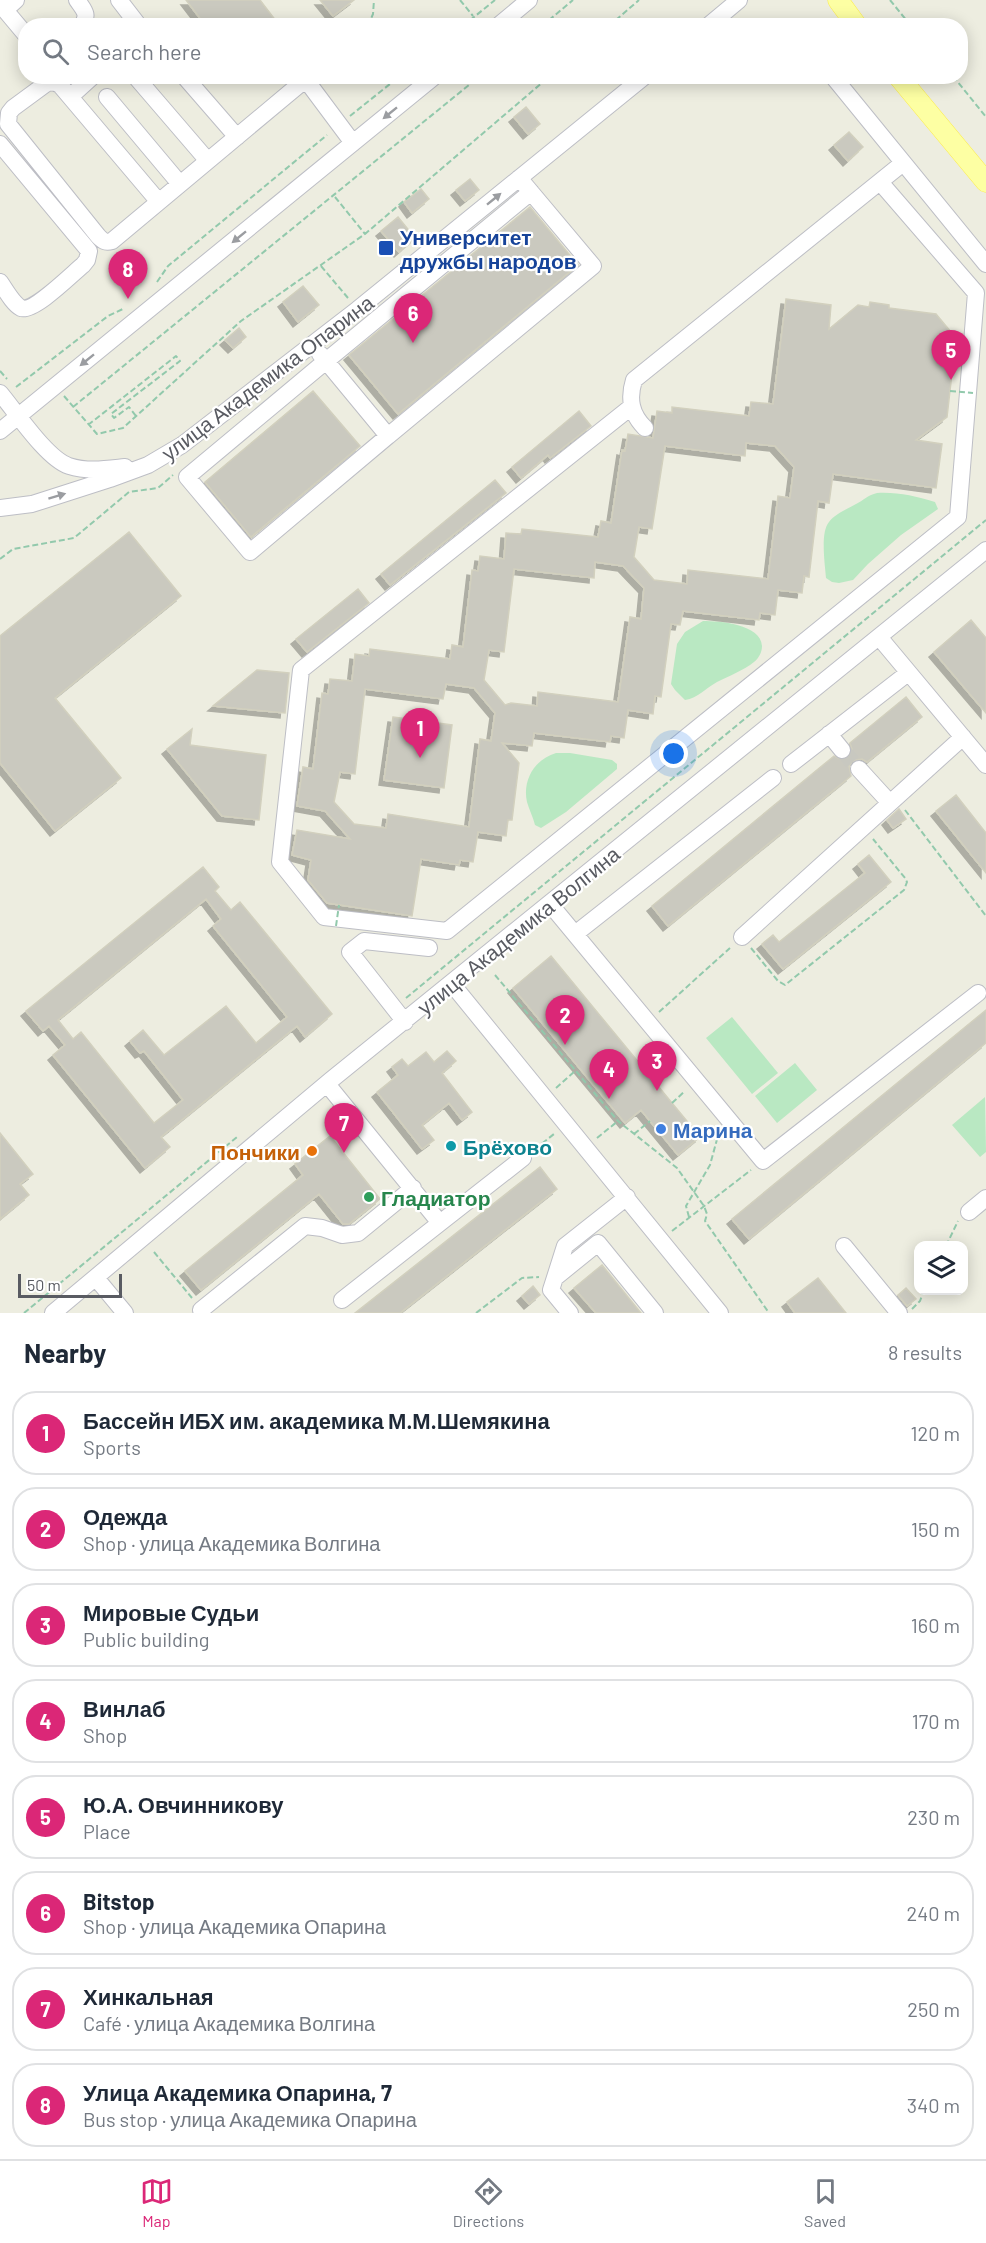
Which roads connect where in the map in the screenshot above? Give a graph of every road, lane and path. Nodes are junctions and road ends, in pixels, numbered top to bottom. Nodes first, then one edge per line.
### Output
1 (76, 0) edge
2 (119, 0) edge
3 (374, 0) edge
4 (460, 0) edge
5 (495, 0) edge
6 (529, 0) edge
7 (573, 0) edge
8 (639, 0) edge
9 (739, 0) edge
10 (838, 0) edge
11 (890, 0) edge
12 (7, 5) edge
13 (474, 17) joint
14 (86, 18) edge
15 (133, 18) edge
16 (371, 18) edge
17 (508, 18) edge
18 (552, 18) edge
19 (618, 18) edge
20 (718, 18) edge
21 (851, 18) edge
22 (905, 18) edge
23 (18, 22) edge
24 (46, 84) edge
25 (59, 84) edge
26 (84, 84) edge
27 (142, 84) edge
28 (191, 84) edge
29 (300, 84) edge
30 (309, 84) edge
31 (389, 84) edge
32 (425, 84) edge
33 (470, 84) edge
34 (541, 84) edge
35 (635, 84) edge
36 (839, 84) edge
37 (905, 84) edge
38 (959, 84) edge
39 (70, 96) junction
40 (107, 97) dead end
41 (986, 117) edge
42 (340, 125) junction
43 (17, 134) junction
44 (237, 137) junction
45 (353, 143) junction
46 (1, 145) edge
47 (208, 161) junction
48 (903, 163) junction
49 (519, 178) junction
50 (880, 182) junction
51 (986, 182) edge
52 (180, 184) junction
53 (531, 192) junction
54 (335, 197) junction
55 (159, 202) junction
56 (365, 234) junction
57 (986, 264) edge
58 (321, 266) junction
59 (0, 282) edge
60 (153, 287) dead end
61 (129, 306) dead end
62 (358, 309) junction
63 (312, 345) junction
64 (326, 361) junction
65 (7, 391) edge
66 (950, 391) dead end
67 (973, 393) dead end
68 (63, 394) dead end
69 (73, 407) junction
70 (631, 407) junction
71 (19, 415) junction
72 (137, 416) junction
73 (88, 425) junction
74 (645, 428) dead end
75 (0, 430) edge
76 (388, 436) junction
77 (148, 465) junction
78 (0, 508) edge
79 (986, 520) edge
80 (986, 550) edge
81 (879, 637) junction
82 (908, 673) junction
83 (829, 734) junction
84 (963, 737) junction
85 (842, 750) tunnel mouth
86 (791, 764) dead end
87 (986, 765) edge
88 (859, 769) tunnel mouth
89 (773, 778) dead end
90 (893, 801) junction
91 (864, 827) junction
92 (550, 904) junction
93 (339, 905) dead end
94 (986, 916) edge
95 (336, 926) dead end
96 (575, 934) junction
97 (742, 937) joint
98 (429, 948) dead end
99 (722, 955) dead end
100 (495, 975) dead end
101 (452, 984) junction
102 (978, 993) dead end
103 (394, 1008) junction
104 (405, 1022) junction
105 (648, 1022) junction
106 (576, 1071) junction
107 (697, 1082) junction
108 (327, 1084) junction
109 (545, 1097) junction
110 (672, 1103) dead end
111 (724, 1114) junction
112 (618, 1121) junction
113 (650, 1121) dead end
114 (567, 1124) junction
115 (240, 1135) dead end
116 (633, 1135) junction
117 (586, 1147) junction
118 (523, 1158) joint
119 (763, 1161) junction
120 (412, 1188) junction
121 (694, 1193) junction
122 (627, 1197) junction
123 (986, 1198) edge
124 (704, 1206) junction
125 (969, 1212) joint
126 (689, 1217) junction
127 (441, 1223) junction
128 (661, 1239) junction
129 (948, 1241) edge
130 (843, 1246) dead end
131 (154, 1252) dead end
132 (556, 1277) junction
133 (96, 1278) junction
134 (922, 1295) edge
135 (342, 1300) dead end
136 (201, 1310) joint
137 (24, 1313) edge
138 (53, 1313) edge
139 (125, 1313) edge
140 (476, 1313) edge
141 (570, 1313) edge
142 (656, 1313) edge
143 (720, 1313) edge
144 (770, 1313) edge
145 (899, 1313) edge
146 (908, 1313) edge

1 - 14 street
2 - 15 street
3 - 16 path
4 - 13 path
5 - 13 path
6 - 17 street
7 - 18 path
8 - 19 path
9 - 20 street
10 - 21 main road
11 - 22 path
12 - 23 street
24 - 43 street
25 - 39 street
26 - 39 street
27 - 47 street
28 - 44 street
29 - 44 street
30 - 42 street
31 - 42 path
32 -> 45 street
33 - 54 path
34 - 56 path
35 - 49 street, улица Академика Опарина
36 - 48 street
37 - 51 main road
38 - 41 path
39 - 55 street
40 - 52 street
42 - 45 street
42 - 60 path
43 - 46 street
43 - 55 street
44 - 47 street
45 -> 71 street
46 - 59 street
47 - 52 street
48 - 50 street
48 - 57 street
49 - 53 street
62 -> 49 street, улица Академика Опарина
50 - 70 street
50 - 70 street
52 - 55 street
53 - 64 street
53 - 76 street
54 - 56 path
54 - 69 path
56 - 58 path
58 - 62 path
58 - 72 path
61 - 65 path
62 - 63 street, улица Академика Опарина
63 - 64 street
63 - 77 street, улица Академика Опарина
64 - 76 street
64 - 76 street
65 - 71 street
66 - 67 path, bridge
68 - 69 path
69 - 73 path
70 - 74 street
71 - 75 street
71 - 77 street
72 - 73 path
72 - 73 path
78 -> 77 street, улица Академика Опарина
79 - 103 path
80 - 81 street, улица Академика Волгина
81 - 82 street
81 - 92 street, улица Академика Волгина
82 - 83 street
82 - 84 street
83 - 85 street
83 - 86 street
84 - 87 street
84 - 90 street
88 - 90 street
89 - 96 street
90 - 91 street
90 - 94 path
91 - 97 street
91 - 97 path
92 - 96 street
92 - 101 street, улица Академика Волгина
93 - 95 path, bridge
96 - 105 street
98 - 103 street
99 - 105 path
100 - 106 path
101 - 104 street, улица Академика Волгина
101 - 109 street
102 - 119 street
103 - 104 street
104 - 108 street, улица Академика Волгина
105 - 107 street
106 - 109 path
106 - 112 path
107 - 110 path
107 - 111 street
108 - 120 street
108 - 133 street, улица Академика Волгина
109 - 114 street
111 - 119 street
111 - 121 path
112 - 116 path
112 - 117 path
113 - 116 path
114 - 117 street
114 - 118 path
115 - 137 path
116 - 121 path
117 - 122 street
118 - 127 street
119 - 124 path
120 - 127 street
120 - 136 street
121 - 124 path
121 - 126 path
122 - 128 street
122 - 132 street
123 - 125 street
124 - 126 path
124 - 144 path
125 - 129 path
126 - 128 path
127 - 135 street
128 - 143 street
130 - 145 street
131 - 136 path
132 - 140 path
132 - 141 street
132 - 142 street
133 - 138 street, улица Академика Волгина
133 - 139 street
134 - 146 path

